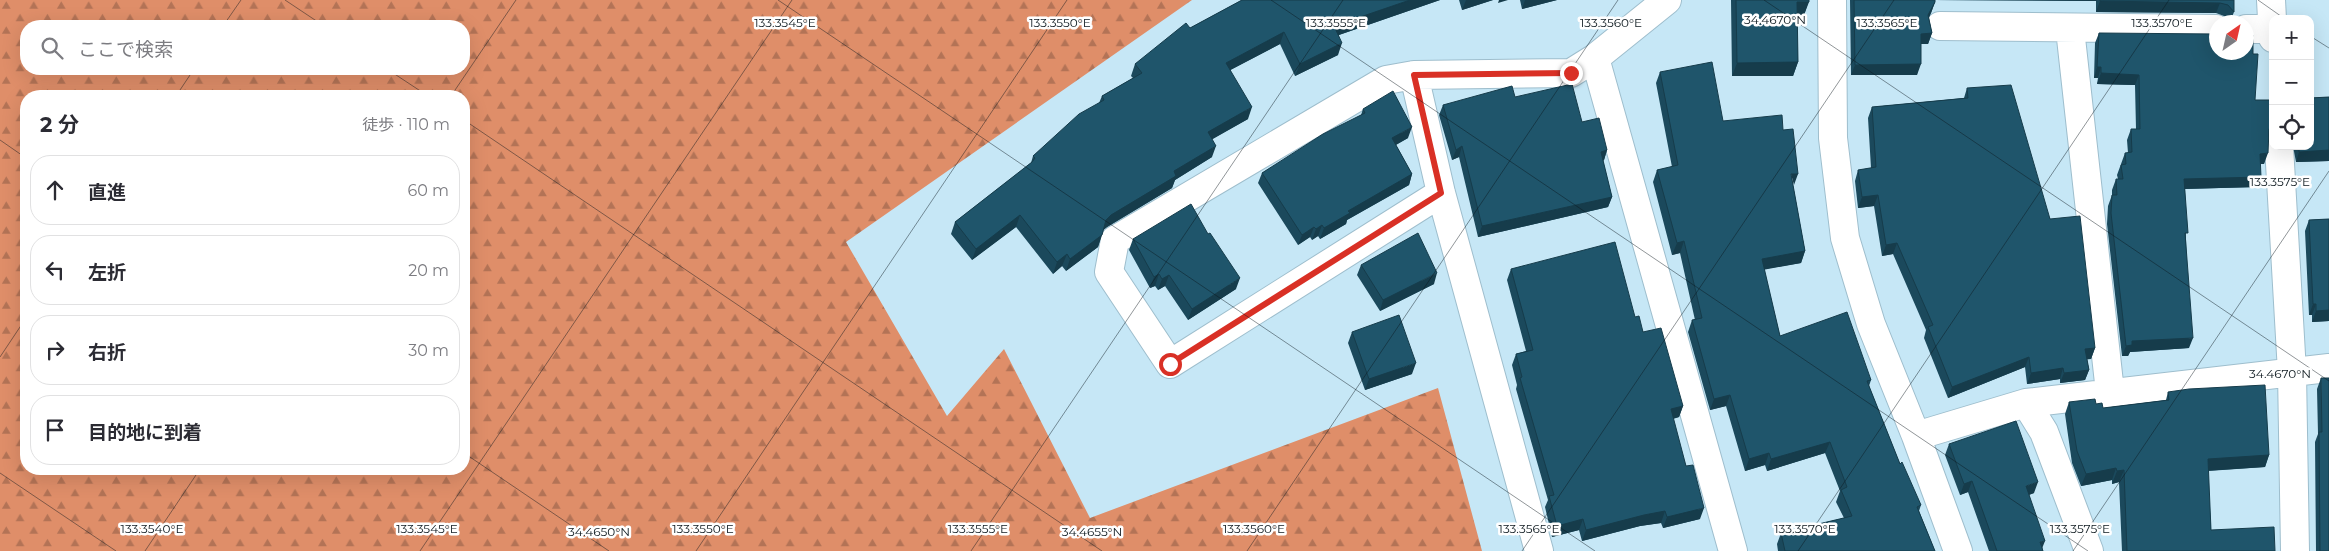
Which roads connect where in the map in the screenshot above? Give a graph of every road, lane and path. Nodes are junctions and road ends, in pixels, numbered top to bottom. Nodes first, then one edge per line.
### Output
1 (1667, 0) edge
2 (1832, 0) edge
3 (2271, 0) edge
4 (2272, 15) edge
5 (1940, 26) dead end
6 (2269, 28) edge
7 (2070, 29) junction
8 (2209, 29) edge
9 (2254, 29) edge
10 (1595, 58) junction
11 (1414, 75) junction
12 (2279, 150) edge
13 (1441, 193) junction
14 (2329, 368) edge
15 (2292, 372) junction
16 (2110, 392) junction
17 (2026, 403) junction
18 (1916, 436) junction
19 (1539, 551) edge
20 (1733, 551) edge
21 (1958, 551) edge
22 (2089, 551) edge
23 (2296, 551) edge

1 - 10 street
2 - 18 street
3 - 4 street
5 - 7 street
6 - 9 street
7 - 8 street
7 - 16 street
10 - 11 street
10 - 20 street
11 - 13 street
11 - 13 street
12 - 15 street
13 - 19 street
14 - 15 street
15 - 16 street
15 - 23 street
16 - 17 street
17 - 18 street
17 - 22 street
18 - 21 street

